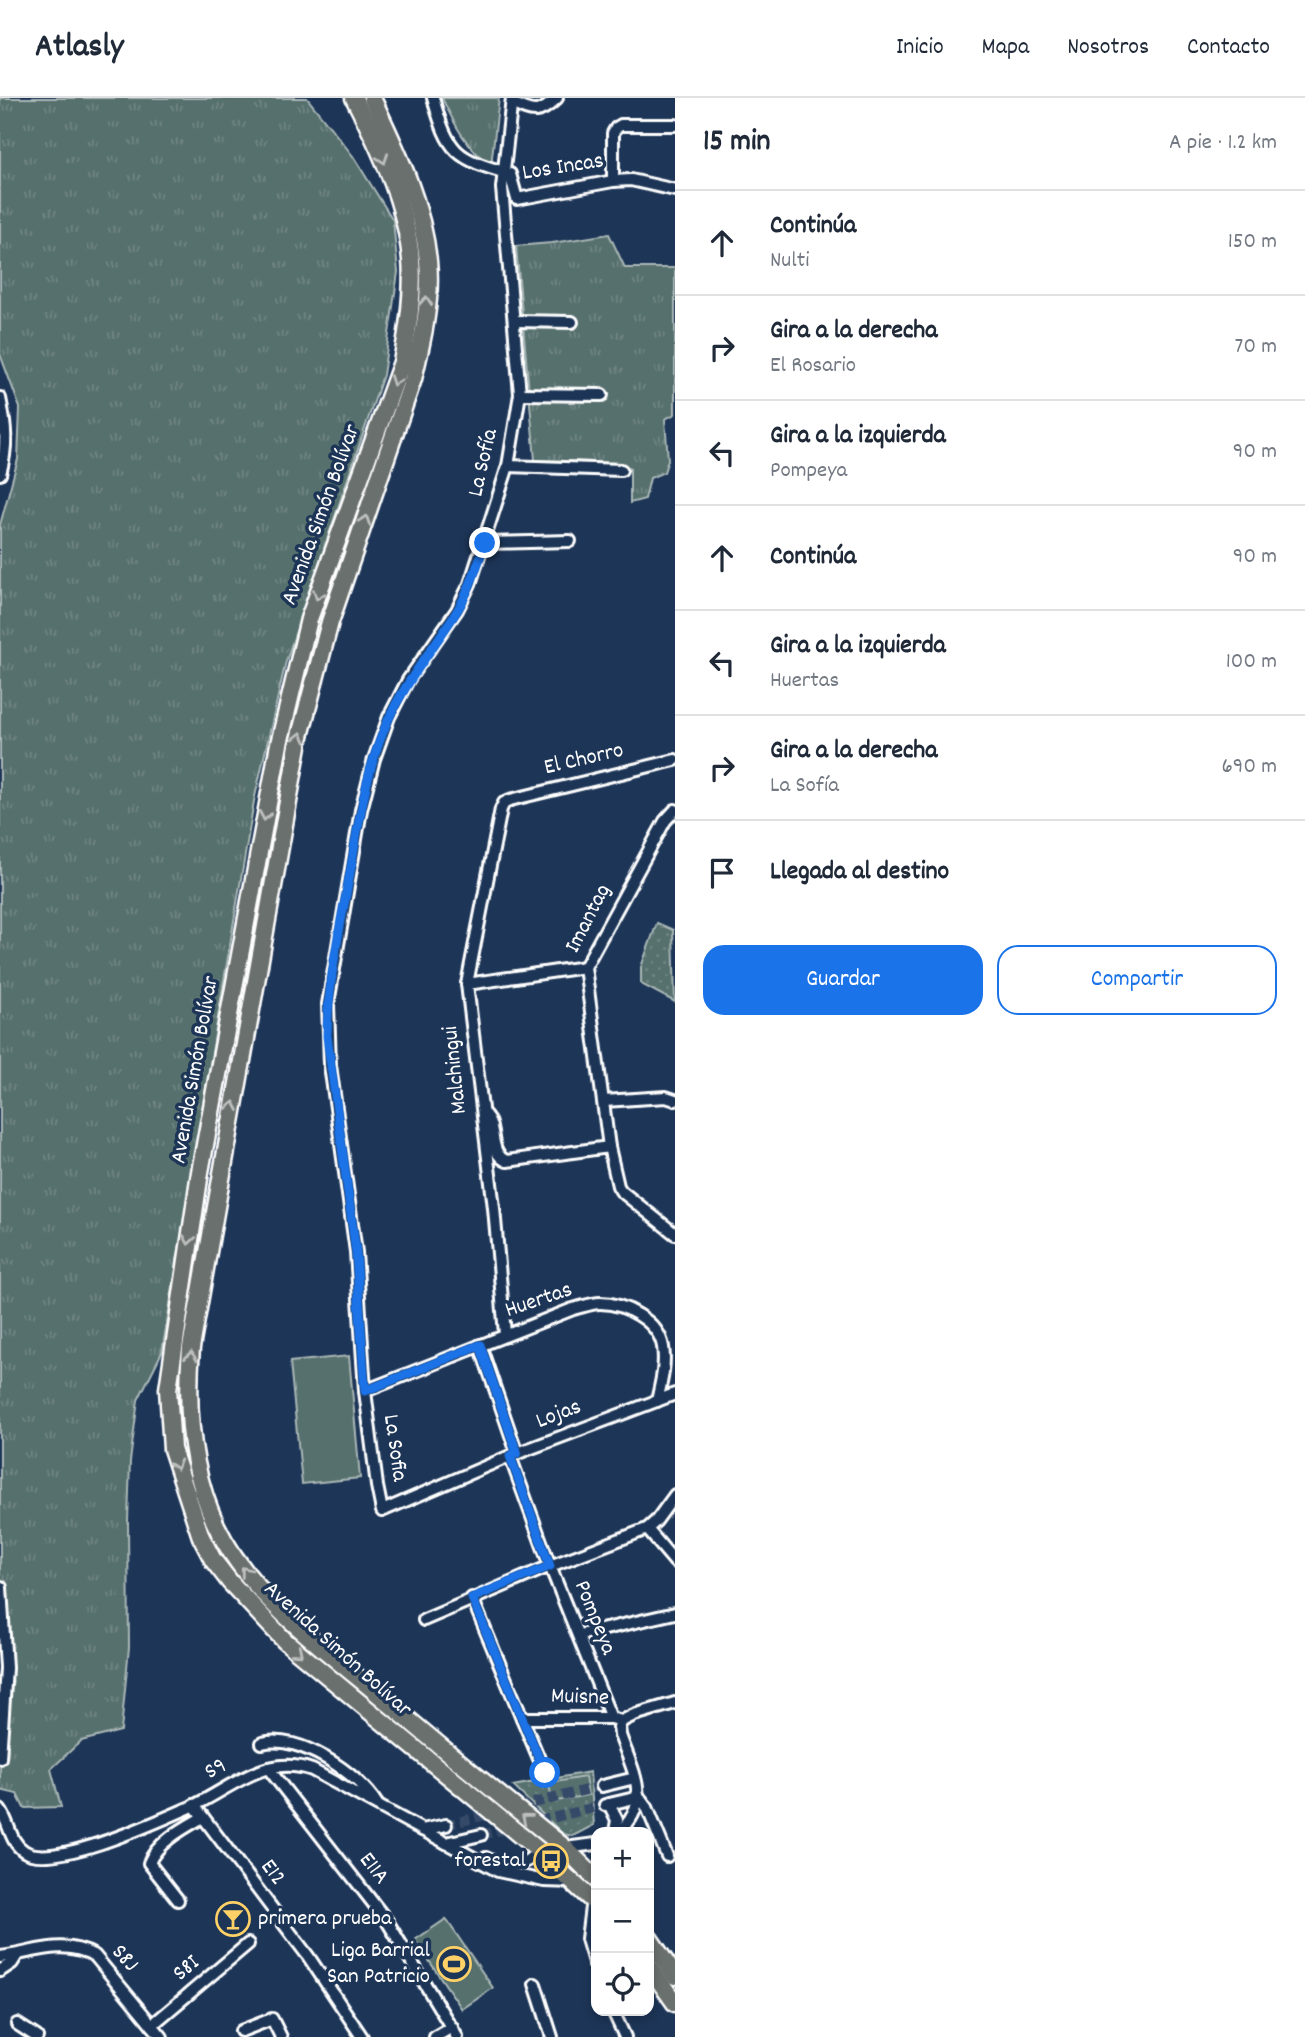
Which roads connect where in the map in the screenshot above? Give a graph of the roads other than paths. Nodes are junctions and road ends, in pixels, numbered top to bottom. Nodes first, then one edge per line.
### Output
1 (354, 98) edge
2 (372, 98) edge
3 (433, 98) edge
4 (557, 98) edge
5 (512, 101) edge
6 (675, 125) edge
7 (503, 172) junction
8 (613, 181) junction
9 (675, 190) edge
10 (515, 321) junction
11 (572, 322) dead end
12 (520, 394) junction
13 (602, 395) dead end
14 (0, 398) edge
15 (508, 466) junction
16 (621, 470) dead end
17 (0, 474) edge
18 (570, 541) dead end
19 (485, 543) junction
20 (675, 760) edge
21 (504, 803) joint
22 (675, 810) edge
23 (585, 967) junction
24 (467, 984) junction
25 (675, 1100) edge
26 (604, 1101) junction
27 (482, 1114) junction
28 (609, 1147) junction
29 (675, 1234) edge
30 (505, 1334) junction
31 (480, 1345) junction
32 (365, 1391) junction
33 (675, 1394) edge
34 (657, 1401) junction
35 (513, 1455) junction
36 (675, 1495) edge
37 (382, 1511) joint
38 (647, 1529) junction
39 (675, 1562) edge
40 (550, 1566) junction
41 (1, 1587) edge
42 (472, 1598) junction
43 (675, 1614) edge
44 (424, 1620) dead end
45 (579, 1635) junction
46 (675, 1703) edge
47 (522, 1718) junction
48 (617, 1720) junction
49 (262, 1744) dead end
50 (0, 1758) edge
51 (268, 1768) junction
52 (545, 1773) dead end
53 (635, 1778) junction
54 (602, 1786) tunnel mouth
55 (639, 1797) junction
56 (194, 1805) junction
57 (379, 1806) junction
58 (0, 1810) edge
59 (203, 1817) junction
60 (446, 1825) tunnel mouth
61 (619, 1827) edge
62 (624, 1827) edge
63 (422, 1830) junction
64 (481, 1835) tunnel mouth
65 (446, 1843) junction
66 (591, 1845) edge
67 (565, 1848) junction
68 (538, 1850) junction
69 (463, 1852) junction
70 (667, 1856) dead end
71 (591, 1873) edge
72 (574, 1882) junction
73 (591, 1898) edge
74 (178, 1900) dead end
75 (591, 1917) edge
76 (248, 1944) dead end
77 (654, 1945) edge
78 (591, 1952) edge
79 (17, 1955) junction
80 (0, 1957) edge
81 (0, 1971) edge
82 (654, 1973) edge
83 (675, 1976) edge
84 (535, 1984) dead end
85 (675, 2003) edge
86 (615, 2016) edge
87 (17, 2024) dead end
88 (152, 2025) junction
89 (241, 2031) dead end
90 (454, 2032) edge
91 (37, 2037) edge
92 (162, 2037) edge
93 (281, 2037) edge
94 (362, 2037) edge
95 (435, 2037) edge
96 (552, 2037) edge
97 (625, 2037) edge

1 -> 68 highway, Avenida Simón Bolívar
67 -> 2 highway, Avenida Simón Bolívar
3 - 7 street, Los Incas
4 - 5 street
5 - 7 street, La Sofía
6 - 8 street
7 - 8 street, Los Incas
7 - 10 street, La Sofía
8 - 9 street, Los Incas
10 - 11 street
10 - 12 street, La Sofía
12 - 13 street
12 - 15 street, La Sofía
14 - 17 street
15 - 16 street
15 - 19 street, La Sofía
18 - 19 street
19 - 32 street, La Sofía
20 - 21 street, El Chorro
21 - 24 street, Malchingui
22 - 23 street, Imantag
23 - 24 street
23 - 26 street, Imantag
24 - 27 street, Malchingui
25 - 26 street
26 - 28 street, Imantag
27 - 28 street
27 - 30 street, Malchingui
28 - 29 street, Imantag
30 - 31 street, Huertas
30 - 34 street, Huertas
31 - 32 street, Huertas
31 - 35 street, Pompeya
32 - 37 street, La Sofia
33 - 34 street, Lojas
34 - 35 street, Lojas
35 - 37 street, Lojas
35 - 40 street, Pompeya
36 - 38 street
38 - 39 street
38 - 40 street
40 - 42 street
40 - 45 street, Pompeya
41 - 50 street
42 - 44 street
42 - 47 street
43 - 45 street
45 - 48 street, Pompeya
46 - 48 street, Muisne
47 - 48 street, Muisne
47 - 52 street
48 - 53 street, Pompeya
49 - 57 street
51 - 56 street, S9
51 - 57 street, S9
51 - 90 street, E11A
53 - 54 street
53 - 55 street, Pompeya
55 - 61 street
55 - 62 street
55 - 70 street, Pompeya
56 - 58 street, S9
56 - 59 street, E12
57 - 63 street, S9
59 - 74 street
59 - 94 street, E12
60 - 63 street
63 - 65 street, S9
64 - 65 street
65 - 69 street, S9
66 - 67 street
67 - 71 highway, Avenida Simón Bolívar
68 - 69 street, S9
68 - 72 highway, Avenida Simón Bolívar
69 - 72 street, S9
72 - 73 highway, Avenida Simón Bolívar
75 - 78 street
76 - 88 street, S8I
77 - 83 highway
79 - 80 street
79 - 81 street
79 - 88 street, S8J
82 - 85 highway
84 - 96 street
86 - 97 street
87 - 91 street
88 - 92 street, S8J
89 - 93 street
90 - 95 street

